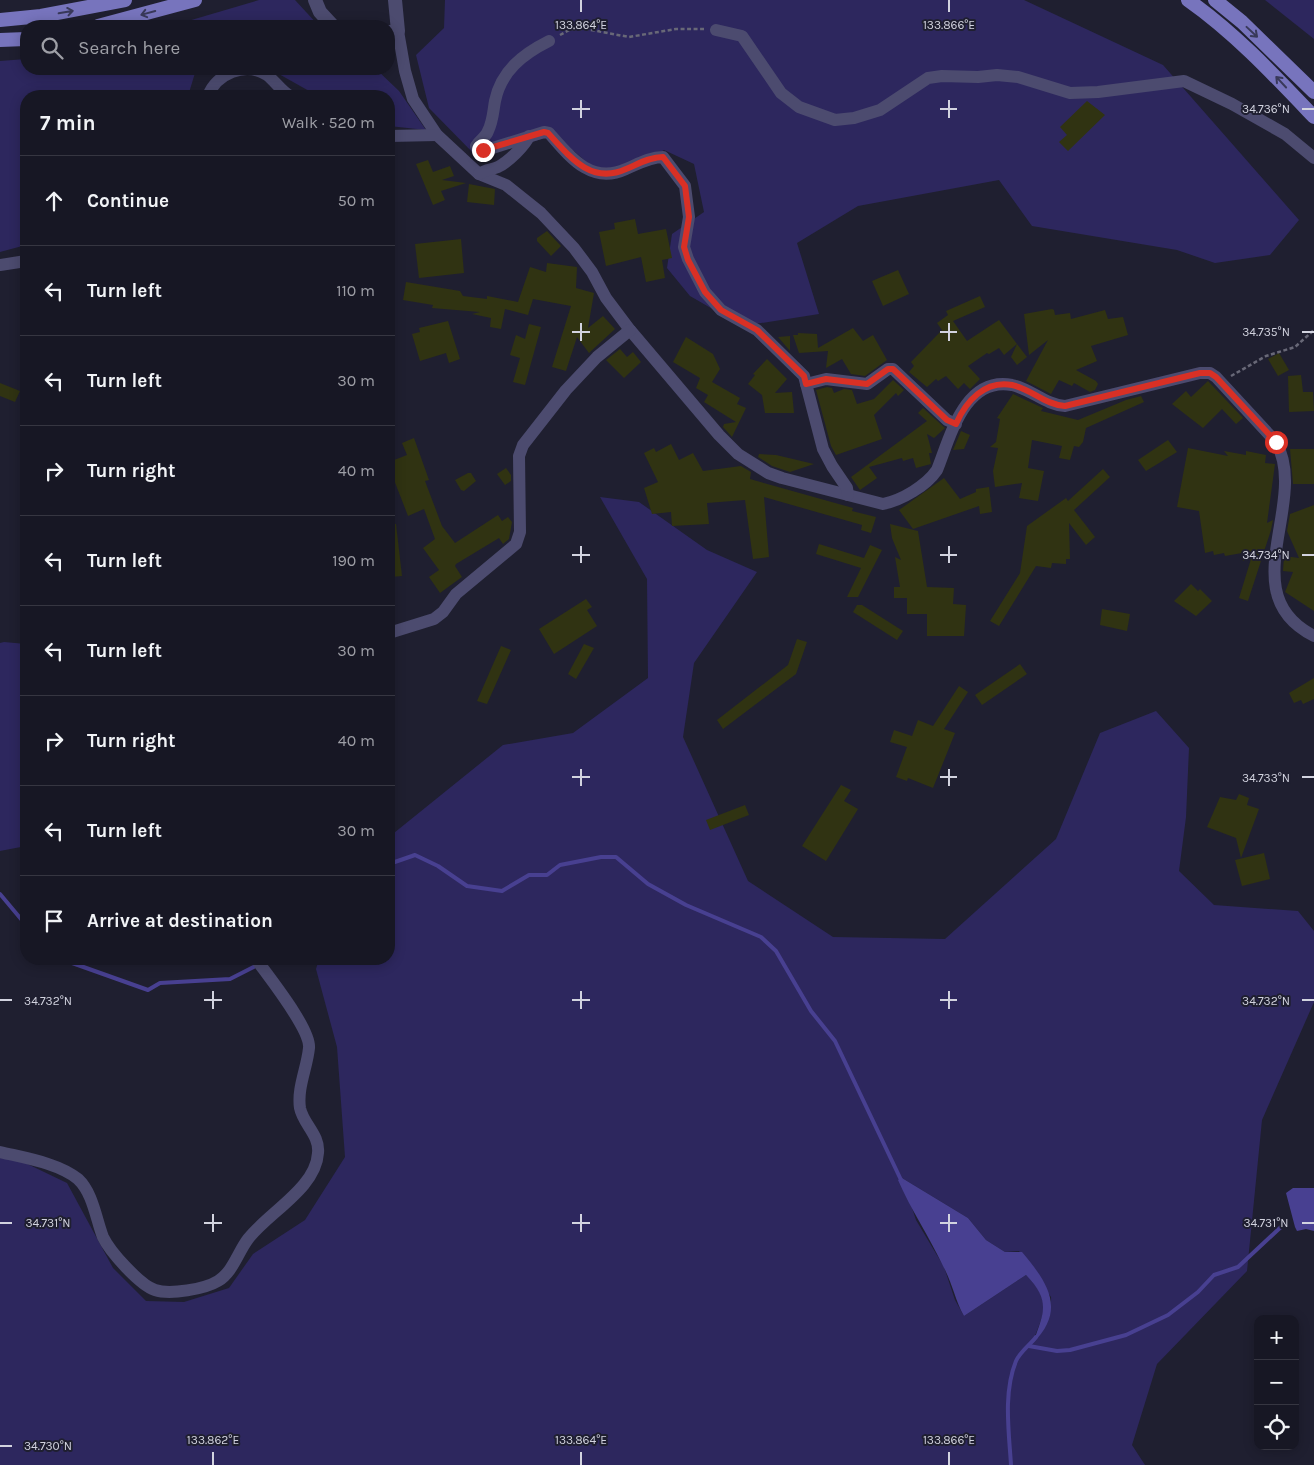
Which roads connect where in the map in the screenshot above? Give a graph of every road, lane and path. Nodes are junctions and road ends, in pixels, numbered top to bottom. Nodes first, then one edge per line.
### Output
1 (125, 0) edge
2 (195, 0) edge
3 (315, 0) edge
4 (395, 0) edge
5 (1188, 0) edge
6 (1215, 0) edge
7 (0, 20) edge
8 (120, 20) edge
9 (327, 20) edge
10 (394, 20) edge
11 (716, 30) joint
12 (20, 39) edge
13 (395, 39) edge
14 (0, 40) edge
15 (549, 41) joint
16 (225, 75) edge
17 (267, 75) edge
18 (212, 90) edge
19 (283, 90) edge
20 (1314, 92) edge
21 (1314, 118) edge
22 (436, 135) junction
23 (395, 136) edge
24 (529, 136) junction
25 (1314, 158) edge
26 (479, 174) junction
27 (20, 262) edge
28 (0, 265) edge
29 (630, 330) junction
30 (1314, 330) edge
31 (1221, 382) junction
32 (806, 384) junction
33 (956, 424) junction
34 (848, 495) junction
35 (395, 631) edge
36 (1314, 636) edge
37 (260, 965) edge
38 (0, 1152) edge

7 -> 1 main road
2 -> 8 main road
3 - 9 street
4 - 10 street
21 -> 5 main road
6 -> 20 main road
11 - 15 path
11 - 25 street
12 - 14 main road
13 - 22 street
15 - 24 street
16 - 18 street
17 - 19 street
22 - 23 street
22 - 26 street
24 - 26 street
24 - 32 street
26 - 29 street
27 - 28 street
29 - 34 street
29 - 35 street
30 - 31 path
31 - 33 street
31 - 36 street
32 - 33 street
32 - 34 street
33 - 34 street
37 - 38 street

